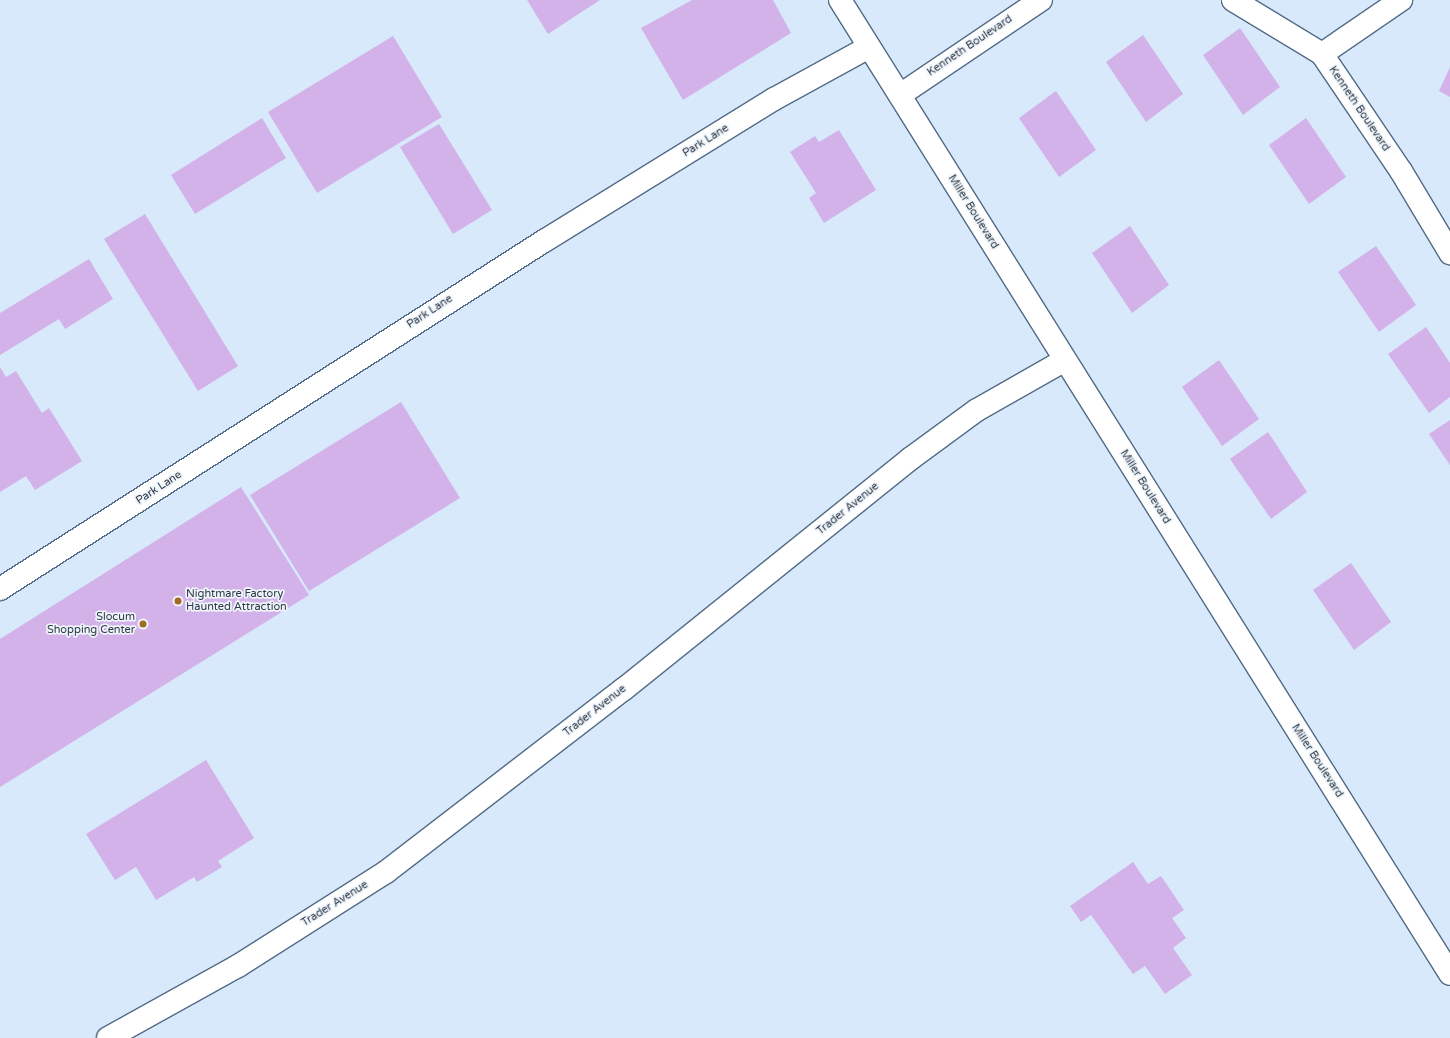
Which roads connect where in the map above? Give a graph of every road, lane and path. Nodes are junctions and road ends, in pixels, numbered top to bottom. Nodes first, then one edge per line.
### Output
1 (840, 0) edge
2 (1041, 0) edge
3 (1233, 0) edge
4 (1401, 0) edge
5 (869, 47) junction
6 (1322, 54) junction
7 (900, 95) junction
8 (1450, 252) edge
9 (1065, 360) junction
10 (0, 589) edge
11 (1450, 974) edge
12 (108, 1038) edge

1 - 5 street, Miller Boulevard
2 - 7 street, Kenneth Boulevard
3 - 6 street, Kenneth Boulevard
4 - 6 street
5 - 7 street, Miller Boulevard
5 - 10 street, Park Lane
6 - 8 street, Kenneth Boulevard
7 - 9 street, Miller Boulevard
9 - 11 street, Miller Boulevard
9 - 12 street, Trader Avenue

